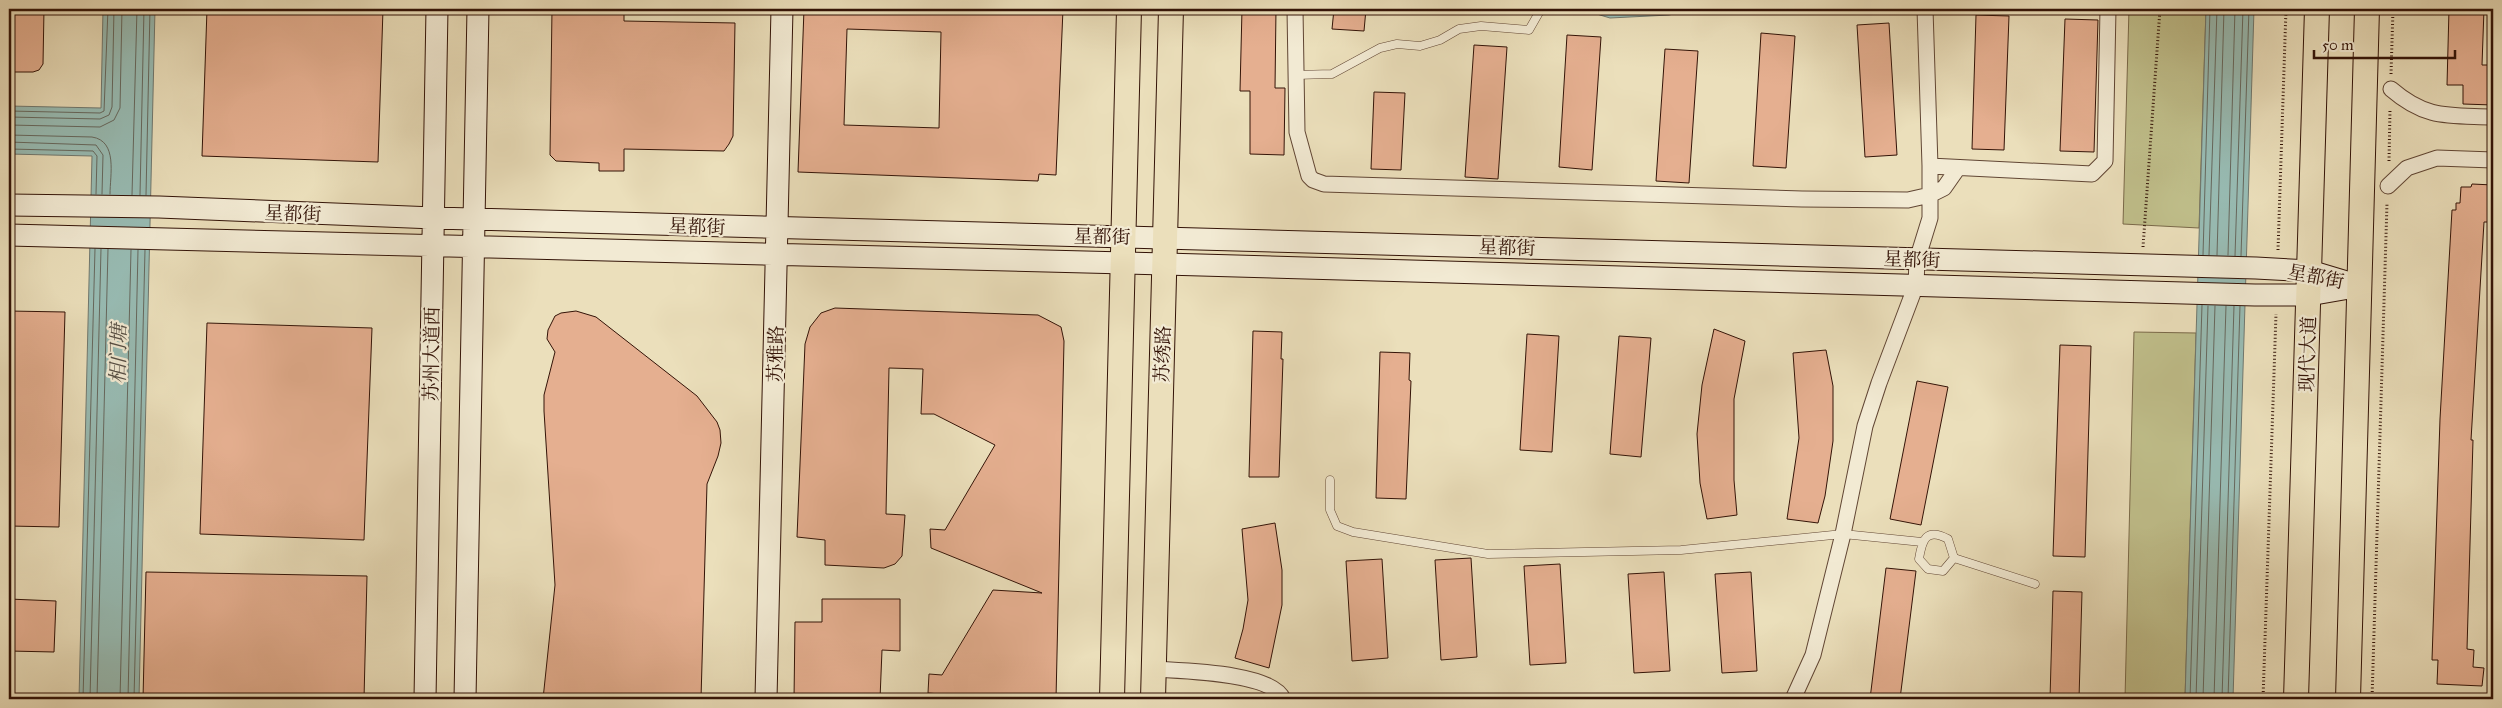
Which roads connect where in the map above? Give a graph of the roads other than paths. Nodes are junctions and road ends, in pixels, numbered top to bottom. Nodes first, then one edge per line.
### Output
1 (438, 9) edge
2 (478, 9) edge
3 (782, 9) edge
4 (1129, 9) edge
5 (1171, 9) edge
6 (1295, 9) edge
7 (1541, 9) edge
8 (1925, 9) edge
9 (2108, 9) edge
10 (2316, 9) edge
11 (2367, 9) edge
12 (1295, 75) junction
13 (2391, 88) road end
14 (2493, 117) edge
15 (2493, 160) edge
16 (1930, 166) junction
17 (1958, 168) junction
18 (2388, 186) road end
19 (1930, 195) junction
20 (9, 205) edge
21 (434, 218) junction
22 (474, 220) junction
23 (778, 228) junction
24 (9, 235) edge
25 (1123, 236) junction
26 (1165, 237) junction
27 (433, 246) junction
28 (474, 247) junction
29 (777, 255) junction
30 (1917, 260) junction
31 (1122, 263) junction
32 (1165, 264) junction
33 (2310, 271) junction
34 (1916, 285) junction
35 (2360, 286) junction
36 (2309, 296) junction
37 (1330, 480) dead end
38 (1843, 534) junction
39 (1922, 542) junction
40 (1954, 558) junction
41 (2034, 584) dead end
42 (1154, 669) junction
43 (425, 699) edge
44 (465, 699) edge
45 (766, 699) edge
46 (1112, 699) edge
47 (1153, 699) edge
48 (1283, 699) edge
49 (1793, 699) edge
50 (2296, 699) edge
51 (2348, 699) edge

1 - 21 main road, 苏州大道西
2 - 22 main road
3 - 23 main road, 苏雅路
4 - 25 main road
5 - 26 main road, 苏绣路
6 - 12 street
7 - 12 lane
8 - 16 street
9 - 17 street
10 - 33 main road, 现代大道
11 - 35 main road
12 - 19 street
13 - 14 street
15 - 18 street
16 - 17 street
16 - 19 street
17 - 19 street
19 - 30 street
20 - 21 main road, 星都街
21 - 22 main road, 星都街
21 - 27 main road, 苏州大道西
22 - 23 main road, 星都街
22 - 28 main road
23 - 25 main road, 星都街
23 - 29 main road, 苏雅路
24 - 27 main road, 星都街
25 - 26 main road, 星都街
25 - 31 main road
26 - 30 main road, 星都街
26 - 32 main road, 苏绣路
27 - 28 main road, 星都街
27 - 43 main road, 苏州大道西
28 - 29 main road, 星都街
28 - 44 main road
29 - 31 main road, 星都街
29 - 45 main road, 苏雅路
30 - 33 main road, 星都街
30 - 34 street
31 - 32 main road, 星都街
31 - 46 main road
32 - 34 main road, 星都街
32 - 42 main road, 苏绣路
33 - 35 main road, 星都街
33 - 36 main road, 现代大道
34 - 36 main road, 星都街
34 - 38 street
35 - 36 main road, 星都街
35 - 51 main road
36 - 50 main road, 现代大道
37 - 38 lane
38 - 39 lane
38 - 49 street
39 - 40 lane
39 - 40 lane
40 - 41 lane
42 - 47 main road, 苏绣路
42 - 48 street

